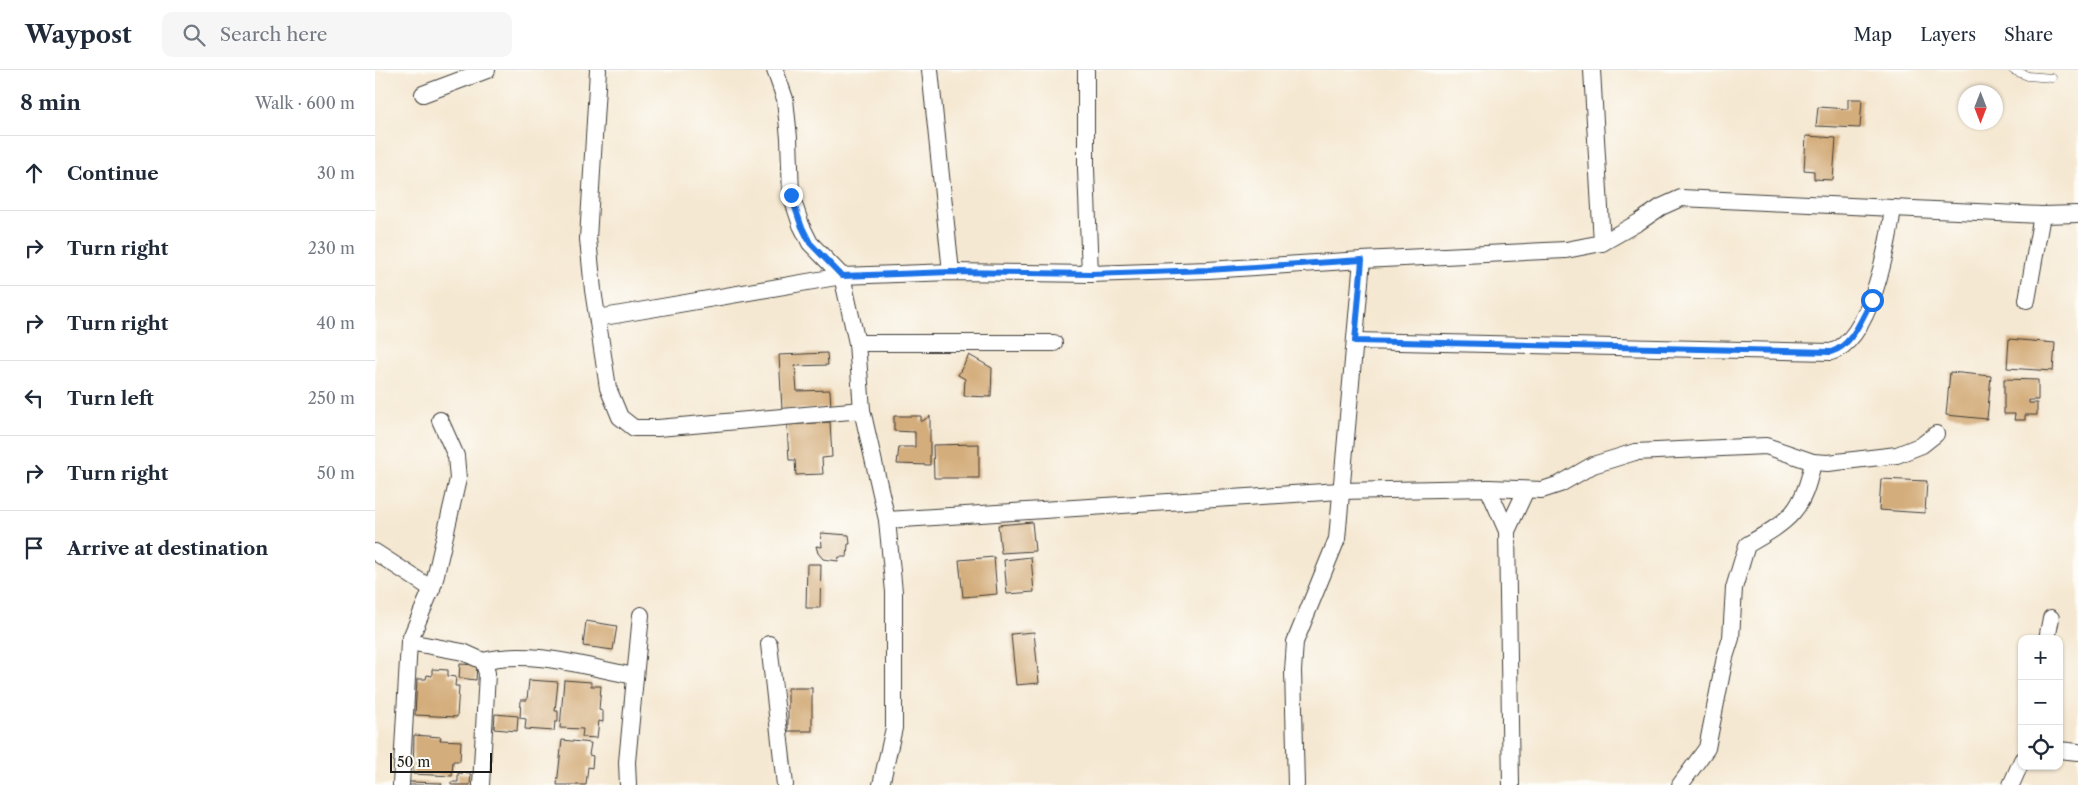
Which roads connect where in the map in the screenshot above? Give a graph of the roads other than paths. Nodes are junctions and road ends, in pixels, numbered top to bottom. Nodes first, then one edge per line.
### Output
1 (487, 70) edge
2 (598, 70) edge
3 (775, 70) edge
4 (930, 70) edge
5 (1086, 70) edge
6 (1592, 70) edge
7 (2013, 70) edge
8 (2052, 78) dead end
9 (423, 94) dead end
10 (1893, 208) junction
11 (2078, 214) edge
12 (2042, 215) junction
13 (1602, 243) junction
14 (1362, 260) junction
15 (951, 272) junction
16 (1091, 274) junction
17 (842, 276) junction
18 (2027, 300) dead end
19 (598, 318) junction
20 (1355, 341) junction
21 (857, 343) junction
22 (1054, 343) dead end
23 (862, 410) junction
24 (440, 420) dead end
25 (1936, 434) dead end
26 (1813, 462) junction
27 (1488, 488) junction
28 (1340, 490) junction
29 (1526, 490) junction
30 (887, 520) junction
31 (1507, 531) junction
32 (375, 552) edge
33 (432, 589) junction
34 (641, 615) dead end
35 (2051, 618) dead end
36 (2048, 635) edge
37 (409, 642) junction
38 (769, 644) dead end
39 (483, 661) junction
40 (635, 676) junction
41 (2063, 750) edge
42 (2078, 752) edge
43 (2018, 769) edge
44 (401, 785) edge
45 (481, 785) edge
46 (628, 785) edge
47 (785, 785) edge
48 (881, 785) edge
49 (1296, 785) edge
50 (1511, 785) edge
51 (1680, 785) edge
52 (2011, 785) edge

1 - 9 street
2 - 19 street
3 - 17 street
4 - 15 street
5 - 16 street
6 - 13 street
7 - 8 lane
10 - 12 street
10 - 13 street
10 - 20 street
11 - 12 street
12 - 18 street
13 - 14 street
14 - 16 street
14 - 20 street
15 - 16 street
15 - 17 street
17 - 19 street
17 - 21 street
19 - 23 street
20 - 28 street
21 - 22 street
21 - 23 street
23 - 30 street
24 - 33 street
25 - 26 street
26 - 29 street
26 - 51 street
27 - 28 street
27 - 29 street
27 - 31 street
28 - 30 street
28 - 49 street
29 - 31 street
30 - 48 street
31 - 50 street
32 - 33 street
33 - 37 street
34 - 40 street
35 - 36 street
37 - 39 street
37 - 44 street
38 - 47 street
39 - 40 street
39 - 45 street
40 - 46 street
41 - 42 street
43 - 52 street

